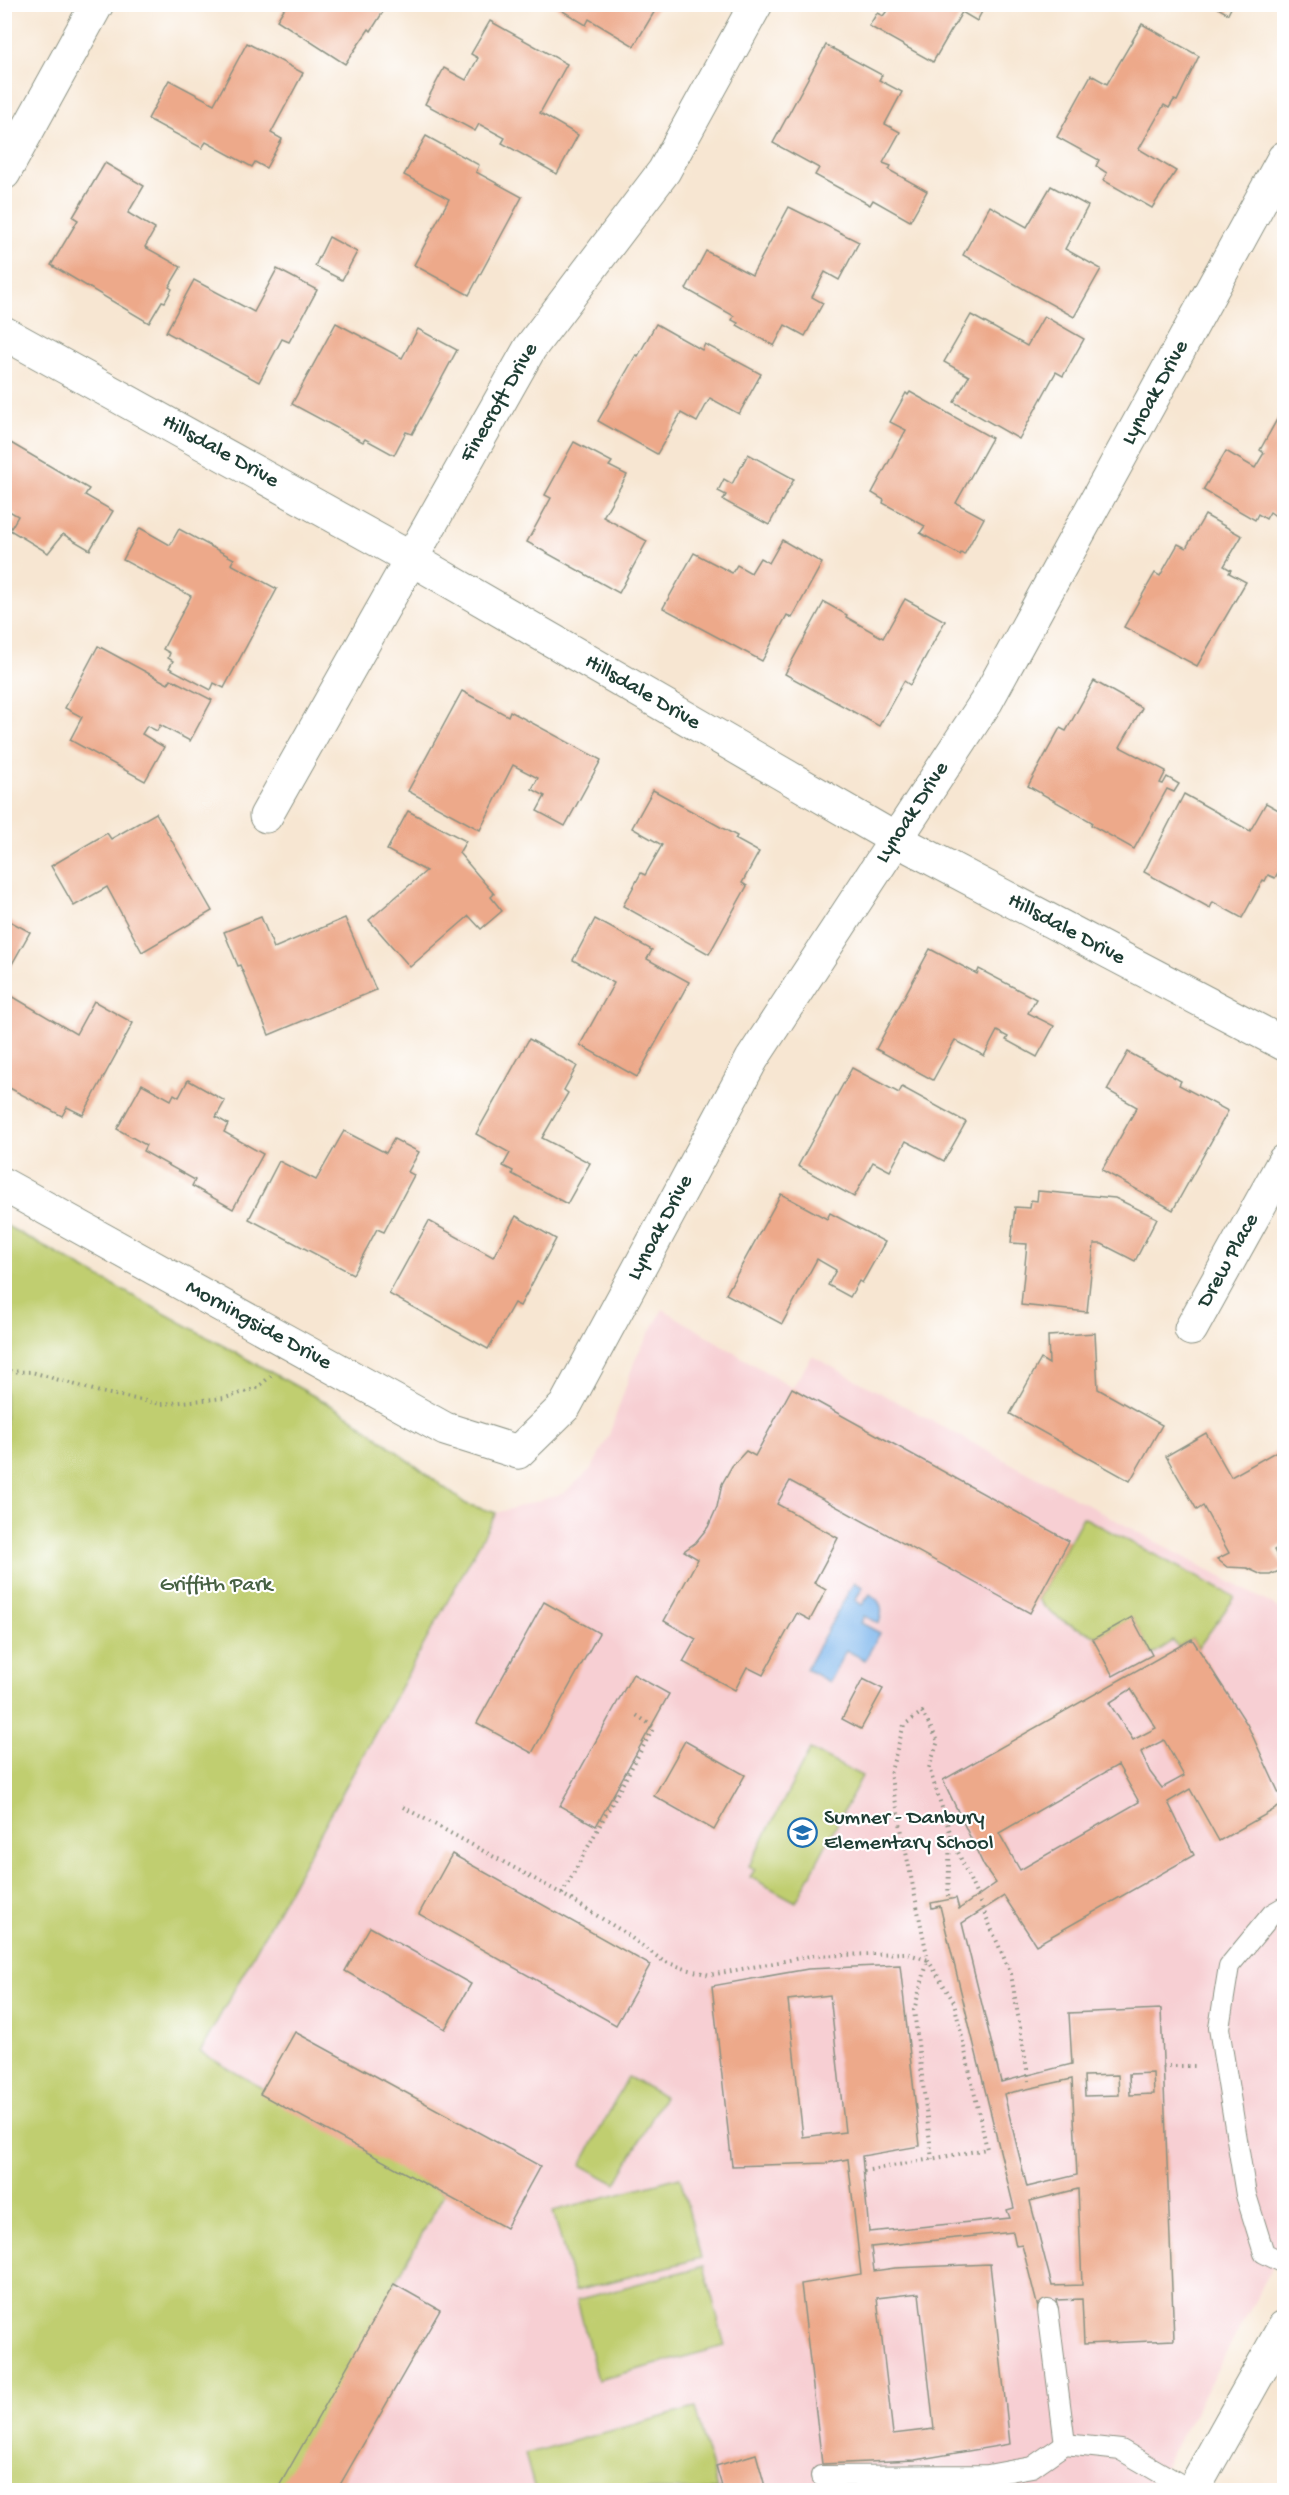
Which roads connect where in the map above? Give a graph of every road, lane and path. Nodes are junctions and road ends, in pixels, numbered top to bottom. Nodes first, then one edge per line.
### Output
1 (97, 4) edge
2 (756, 4) edge
3 (1284, 158) edge
4 (4, 173) edge
5 (4, 333) edge
6 (410, 558) junction
7 (266, 816) dead end
8 (895, 839) junction
9 (1284, 1044) edge
10 (1284, 1161) edge
11 (4, 1185) edge
12 (1191, 1329) dead end
13 (6, 1370) edge
14 (277, 1371) dead end
15 (518, 1452) joint
16 (633, 1713) dead end
17 (403, 1807) dead end
18 (950, 1832) junction
19 (562, 1894) junction
20 (948, 1900) dead end
21 (1284, 1907) edge
22 (928, 1960) junction
23 (1029, 2081) dead end
24 (932, 2158) junction
25 (864, 2171) dead end
26 (1284, 2264) edge
27 (1048, 2310) dead end
28 (1284, 2327) edge
29 (1065, 2444) junction
30 (821, 2476) dead end
31 (1191, 2490) edge

1 - 4 street
2 - 6 street, Finecroft Drive
3 - 8 street, Lynoak Drive
5 - 6 street, Hillsdale Drive
6 - 7 street, Finecroft Drive
6 - 8 street, Hillsdale Drive
8 - 9 street, Hillsdale Drive
8 - 15 street, Lynoak Drive
10 - 12 street, Drew Place
11 - 15 street, Morningside Drive
13 - 14 path
16 - 19 path
17 - 19 path
18 - 20 path
18 - 22 path
18 - 23 path
19 - 22 path
21 - 26 lane
22 - 24 path
22 - 24 path
24 - 25 path
27 - 29 lane
28 - 31 street
29 - 30 lane
29 - 31 lane

